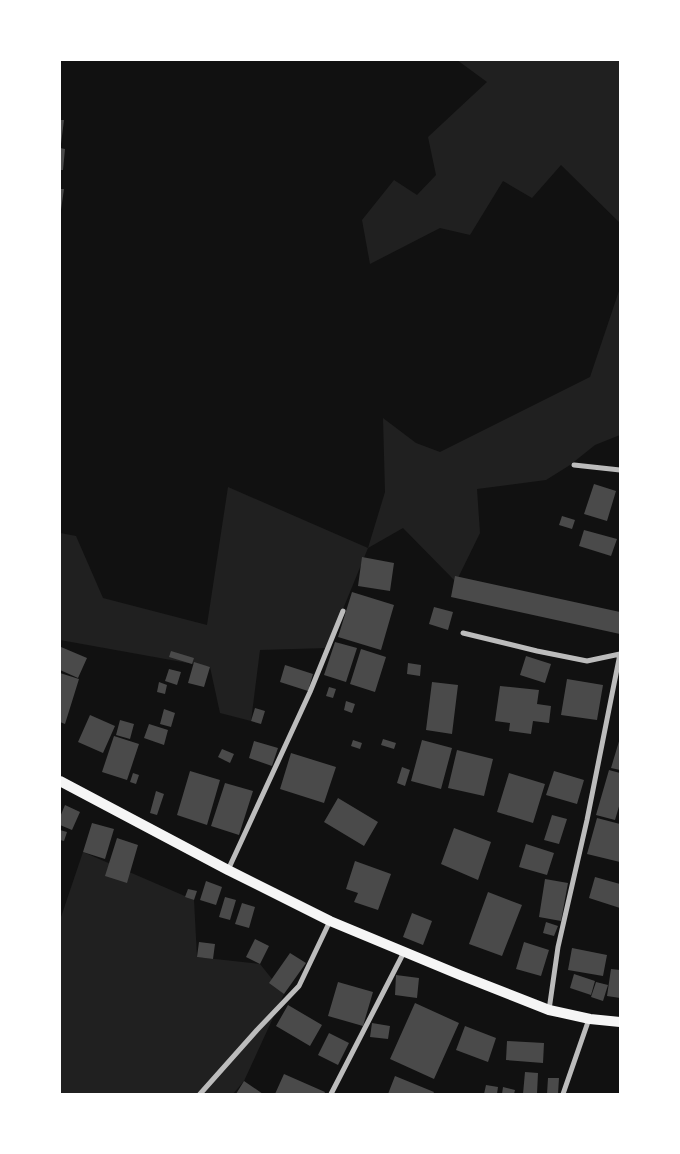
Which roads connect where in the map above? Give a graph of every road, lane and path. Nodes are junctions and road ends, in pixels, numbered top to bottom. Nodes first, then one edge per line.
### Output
1 (574, 466) dead end
2 (620, 470) edge
3 (342, 611) dead end
4 (463, 633) dead end
5 (620, 654) edge
6 (60, 780) edge
7 (228, 870) junction
8 (330, 921) junction
9 (404, 952) junction
10 (549, 1010) junction
11 (590, 1019) junction
12 (620, 1022) edge
13 (200, 1094) edge
14 (331, 1094) edge
15 (563, 1094) edge

1 - 2 street
3 - 7 street
4 - 5 street
5 - 10 street
6 - 7 main road
7 - 8 main road
8 - 9 main road
8 - 13 street
9 - 10 main road
9 - 14 street
10 - 11 main road
11 - 12 main road
11 - 15 street

